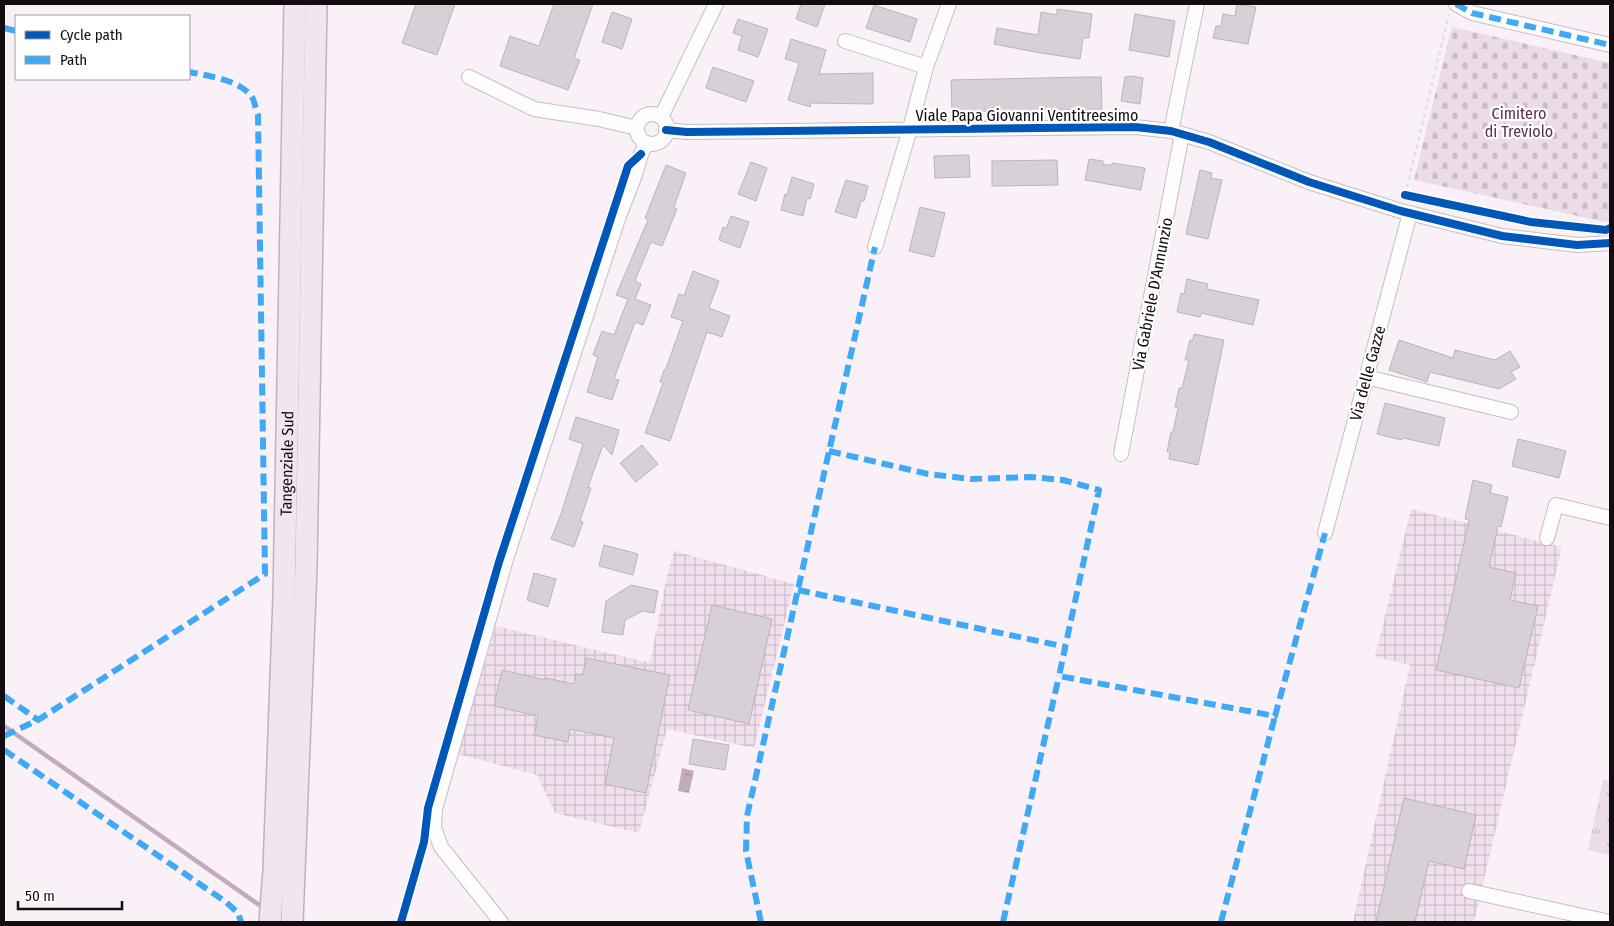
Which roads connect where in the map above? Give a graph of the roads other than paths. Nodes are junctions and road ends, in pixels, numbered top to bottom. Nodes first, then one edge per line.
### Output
1 (295, 4) edge
2 (316, 4) edge
3 (716, 4) edge
4 (949, 4) edge
5 (1197, 4) edge
6 (1452, 8) edge
7 (845, 41) dead end
8 (1610, 45) edge
9 (926, 67) junction
10 (469, 77) dead end
11 (664, 124) junction
12 (637, 128) junction
13 (910, 129) junction
14 (1176, 133) junction
15 (647, 143) junction
16 (1410, 213) junction
17 (1610, 243) edge
18 (875, 247) dead end
19 (1366, 377) junction
20 (1510, 412) dead end
21 (1121, 454) dead end
22 (1610, 518) edge
23 (1325, 533) dead end
24 (1547, 538) dead end
25 (1469, 891) dead end
26 (270, 922) edge
27 (292, 922) edge
28 (501, 922) edge
29 (1610, 922) edge

1 - 26 highway, Tangenziale Sud
2 - 27 highway, Tangenziale Sud
3 - 11 street
4 - 9 street
5 - 14 street, Via Gabriele D'Annunzio
6 - 8 street
7 - 9 street
9 - 13 street
10 - 12 street
11 - 12 street
11 - 13 street, Viale Papa Giovanni Ventitreesimo
11 - 15 street
12 - 15 street
13 - 14 street, Viale Papa Giovanni Ventitreesimo
13 - 18 street
14 - 16 street, Viale Papa Giovanni Ventitreesimo
14 - 21 street, Via Gabriele D'Annunzio
15 - 28 street
16 - 17 street, Viale Papa Giovanni Ventitreesimo
16 - 19 street, Via delle Gazze
19 - 20 street
19 - 23 street, Via delle Gazze
22 - 24 street
25 - 29 street

